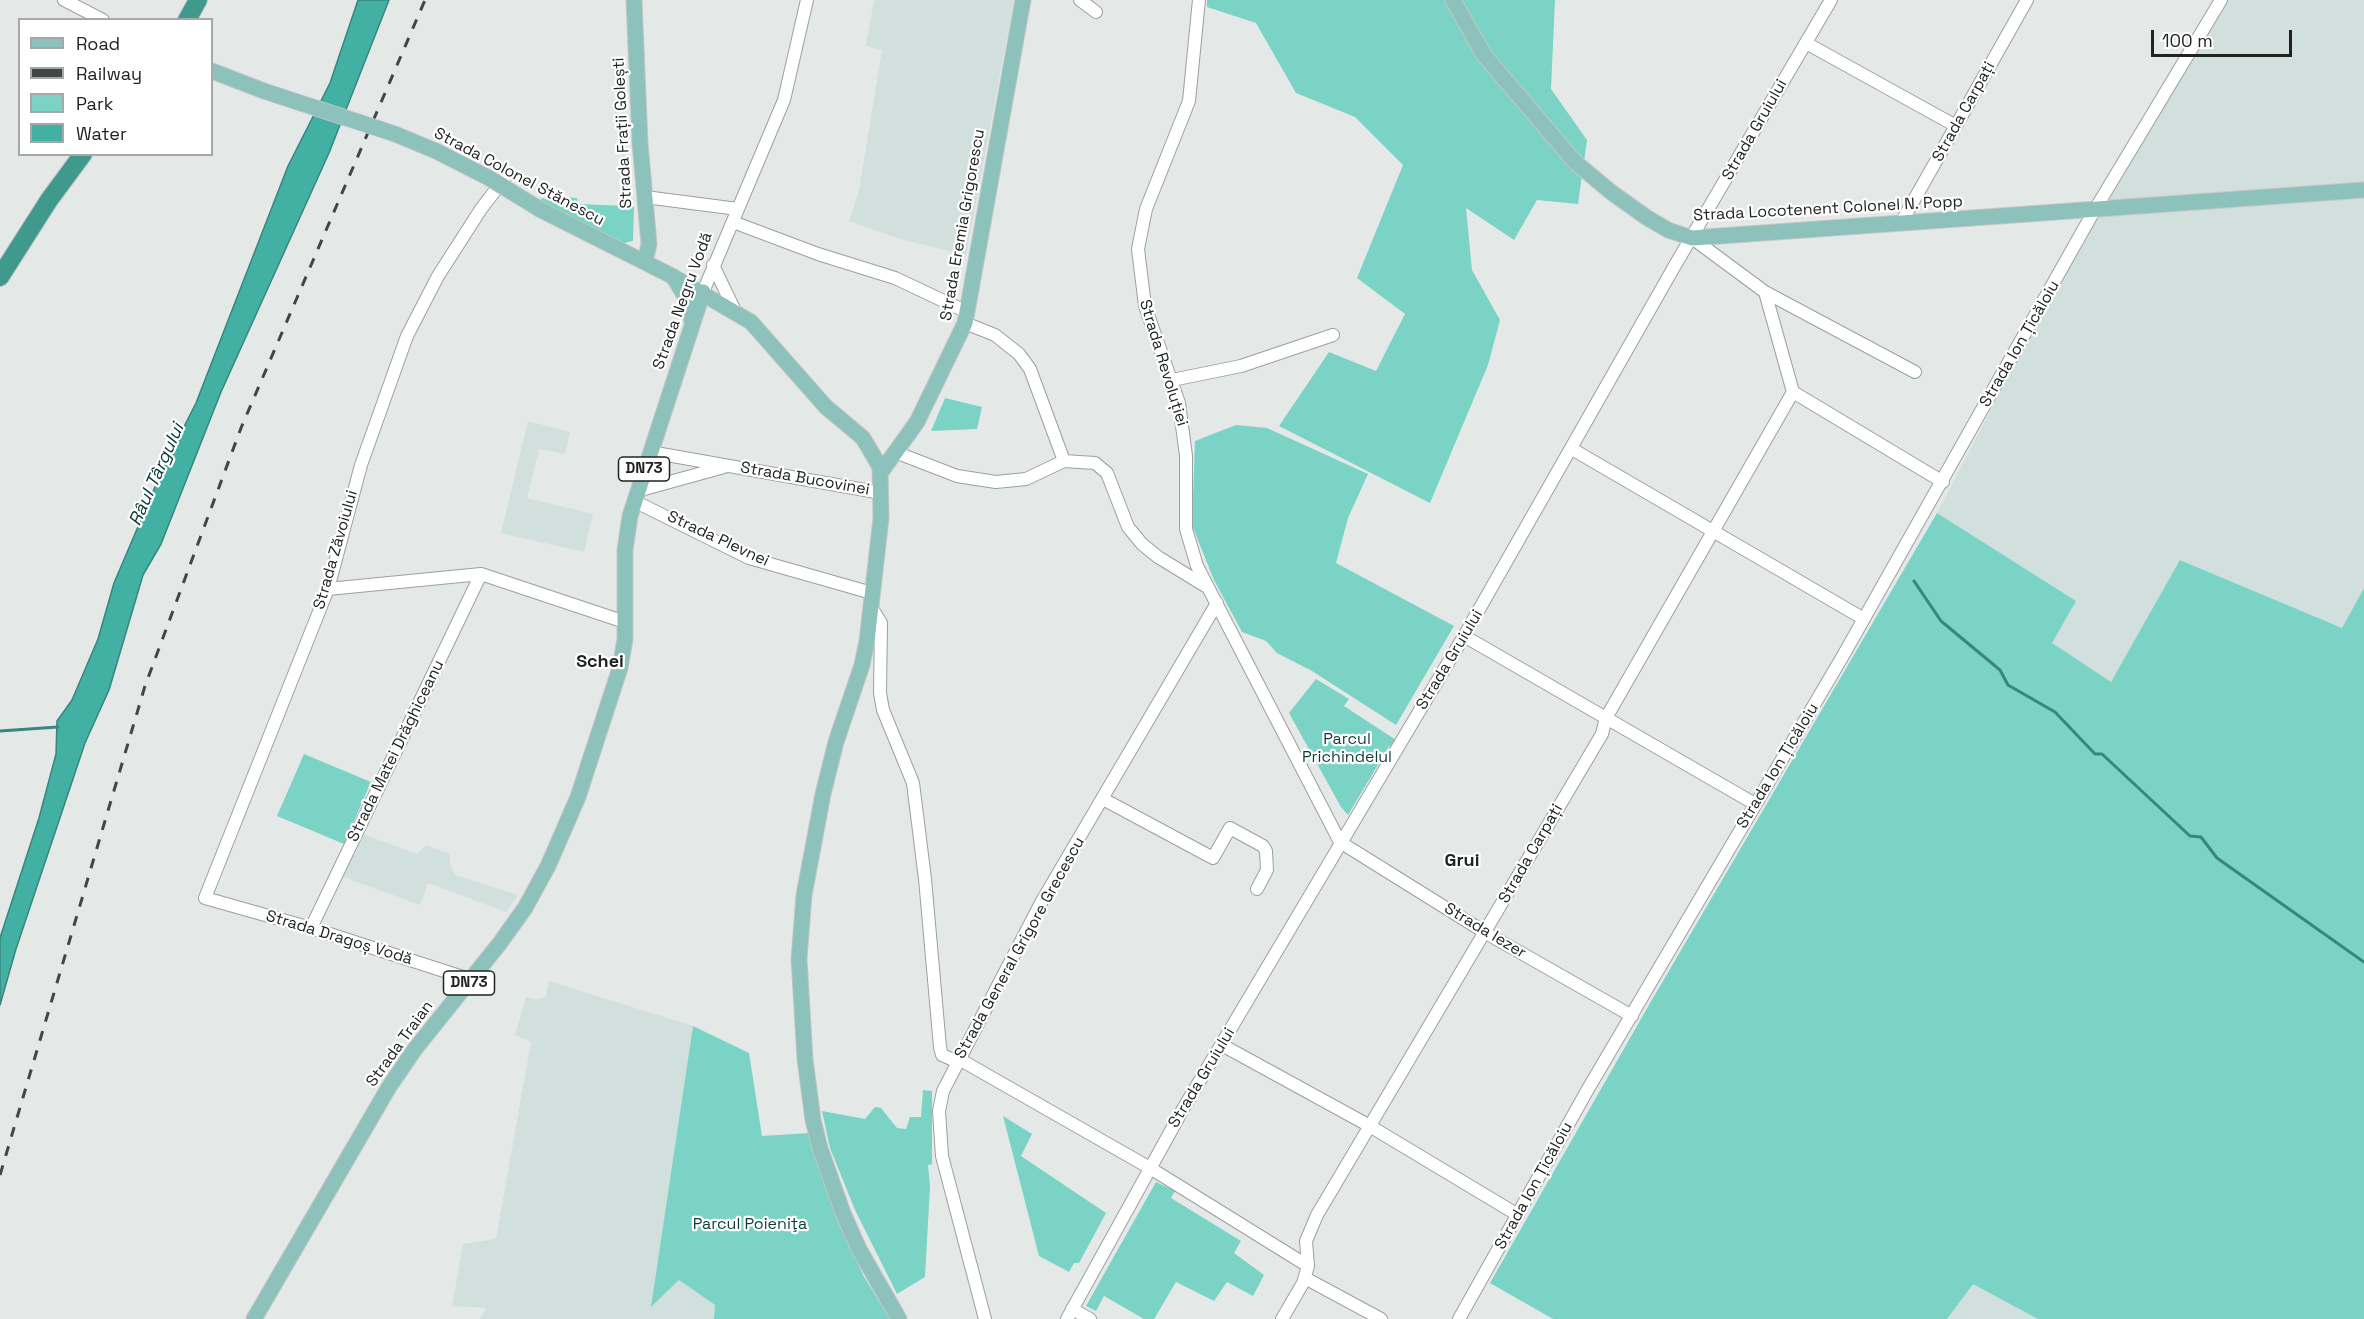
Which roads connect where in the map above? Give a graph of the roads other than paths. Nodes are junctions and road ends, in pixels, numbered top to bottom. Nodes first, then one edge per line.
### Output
1 (64, 0) edge
2 (634, 0) edge
3 (807, 0) edge
4 (1023, 0) edge
5 (1080, 0) edge
6 (1198, 0) edge
7 (1453, 0) edge
8 (1831, 0) edge
9 (2027, 0) edge
10 (2217, 1) edge
11 (1096, 12) dead end
12 (99, 18) edge
13 (1806, 43) junction
14 (213, 71) edge
15 (1956, 126) junction
16 (82, 156) edge
17 (507, 176) dead end
18 (2364, 190) edge
19 (645, 197) junction
20 (738, 209) junction
21 (2094, 211) junction
22 (732, 222) junction
23 (1901, 223) junction
24 (1692, 238) junction
25 (645, 262) junction
26 (713, 265) junction
27 (672, 276) junction
28 (0, 277) edge
29 (703, 292) junction
30 (1765, 292) junction
31 (736, 313) junction
32 (693, 318) junction
33 (966, 318) junction
34 (1333, 335) dead end
35 (1915, 372) dead end
36 (1172, 380) junction
37 (1793, 392) junction
38 (1572, 449) junction
39 (650, 452) junction
40 (895, 452) junction
41 (1064, 461) junction
42 (728, 466) junction
43 (881, 472) junction
44 (1943, 482) junction
45 (882, 493) junction
46 (635, 496) junction
47 (1712, 531) junction
48 (481, 574) junction
49 (1208, 587) junction
50 (328, 589) junction
51 (872, 600) junction
52 (1216, 603) junction
53 (1864, 619) junction
54 (625, 622) junction
55 (1464, 636) junction
56 (1606, 718) junction
57 (1103, 799) junction
58 (1755, 804) junction
59 (1340, 842) junction
60 (1257, 888) dead end
61 (205, 898) joint
62 (311, 928) junction
63 (1486, 933) junction
64 (472, 980) junction
65 (1632, 1016) junction
66 (1222, 1045) junction
67 (959, 1060) junction
68 (1368, 1125) junction
69 (1150, 1168) junction
70 (1518, 1215) junction
71 (1306, 1272) junction
72 (1070, 1314) edge
73 (254, 1319) edge
74 (899, 1319) edge
75 (985, 1319) edge
76 (1090, 1319) edge
77 (1282, 1319) edge
78 (1381, 1319) edge
79 (1459, 1319) edge

1 - 12 street
2 - 19 main road, Strada Frații Golești
3 - 20 street, Strada Negru Vodă / DN73
4 - 33 main road, Strada Eremia Grigorescu
5 - 11 street
6 - 36 street, Strada Revoluției
7 - 24 main road, Strada Locotenent Colonel N. Popp
8 - 13 street, Strada Gruiului
9 - 15 street, Strada Carpați
10 - 21 street, Strada Ion Țicăloiu
13 - 15 street
13 - 24 street, Strada Gruiului
14 - 25 main road, Strada Colonel Stănescu, bridge
15 - 23 street, Strada Carpați
16 - 28 highway
17 - 50 street, Strada Zăvoiului
18 - 21 main road, Strada Locotenent Colonel N. Popp
19 - 20 street
19 - 25 main road, Strada Frații Golești
20 - 22 street, Strada Negru Vodă / DN73
21 - 23 main road, Strada Locotenent Colonel N. Popp
21 - 44 street, Strada Ion Țicăloiu
22 - 26 street, Strada Negru Vodă / DN73
22 - 33 street
23 - 24 main road, Strada Locotenent Colonel N. Popp
24 - 30 street
24 - 38 street, Strada Gruiului
25 - 27 main road, Strada Colonel Stănescu
26 - 29 street, Strada Negru Vodă / DN73
26 - 31 street
27 - 29 main road, Strada Colonel Stănescu
27 - 32 main road
29 - 31 main road, Strada Colonel Stănescu
29 - 32 main road, Strada Negru Vodă / DN73
30 - 35 street
30 - 37 street
31 - 32 main road
31 - 43 main road, Strada Colonel Stănescu
32 - 39 main road, Strada Negru Vodă / DN73
33 - 40 main road, Strada Eremia Grigorescu
33 - 41 street
34 - 36 street
36 - 49 street, Strada Revoluției
37 - 44 street
37 - 47 street, Strada Carpați
38 - 47 street
38 - 55 street, Strada Gruiului
39 - 42 street, Strada Bucovinei
39 - 46 main road, Strada Negru Vodă / DN73
40 - 41 street
40 - 43 main road, Strada Eremia Grigorescu
41 - 49 street
42 - 45 street, Strada Bucovinei
42 - 46 street, Strada Bucovinei
43 - 45 main road
44 - 53 street, Strada Ion Țicăloiu
45 - 51 main road
46 - 51 street, Strada Plevnei
46 - 54 main road, Strada Negru Vodă / DN73
47 - 53 street
47 - 56 street, Strada Carpați
48 - 50 street
48 - 54 street
48 - 62 street, Strada Matei Drăghiceanu
49 - 52 street, Strada Revoluției
50 - 61 street, Strada Zăvoiului
51 - 67 street
51 - 74 main road
52 - 57 street, Strada General Grigore Grecescu
52 - 59 street, Strada Revoluției
53 - 58 street, Strada Ion Țicăloiu
54 - 64 main road, Strada Traian / DN73
55 - 56 street
55 - 59 street, Strada Gruiului
56 - 58 street
56 - 63 street, Strada Carpați
57 - 60 street
57 - 67 street, Strada General Grigore Grecescu
58 - 65 street, Strada Ion Țicăloiu
59 - 63 street, Strada Iezer
59 - 66 street, Strada Gruiului
61 - 62 street, Strada Dragoș Vodă
62 - 64 street, Strada Dragoș Vodă
63 - 65 street, Strada Iezer
63 - 68 street, Strada Carpați
64 - 73 main road, Strada Traian / DN73
65 - 70 street, Strada Ion Țicăloiu
66 - 68 street
66 - 69 street, Strada Gruiului
67 - 69 street
67 - 75 street, Strada General Grigore Grecescu
68 - 70 street
68 - 71 street, Strada Carpați
69 - 71 street
69 - 72 street, Strada Gruiului
70 - 79 street, Strada Ion Țicăloiu
71 - 77 street, Strada Carpați
71 - 78 street
72 - 76 street

